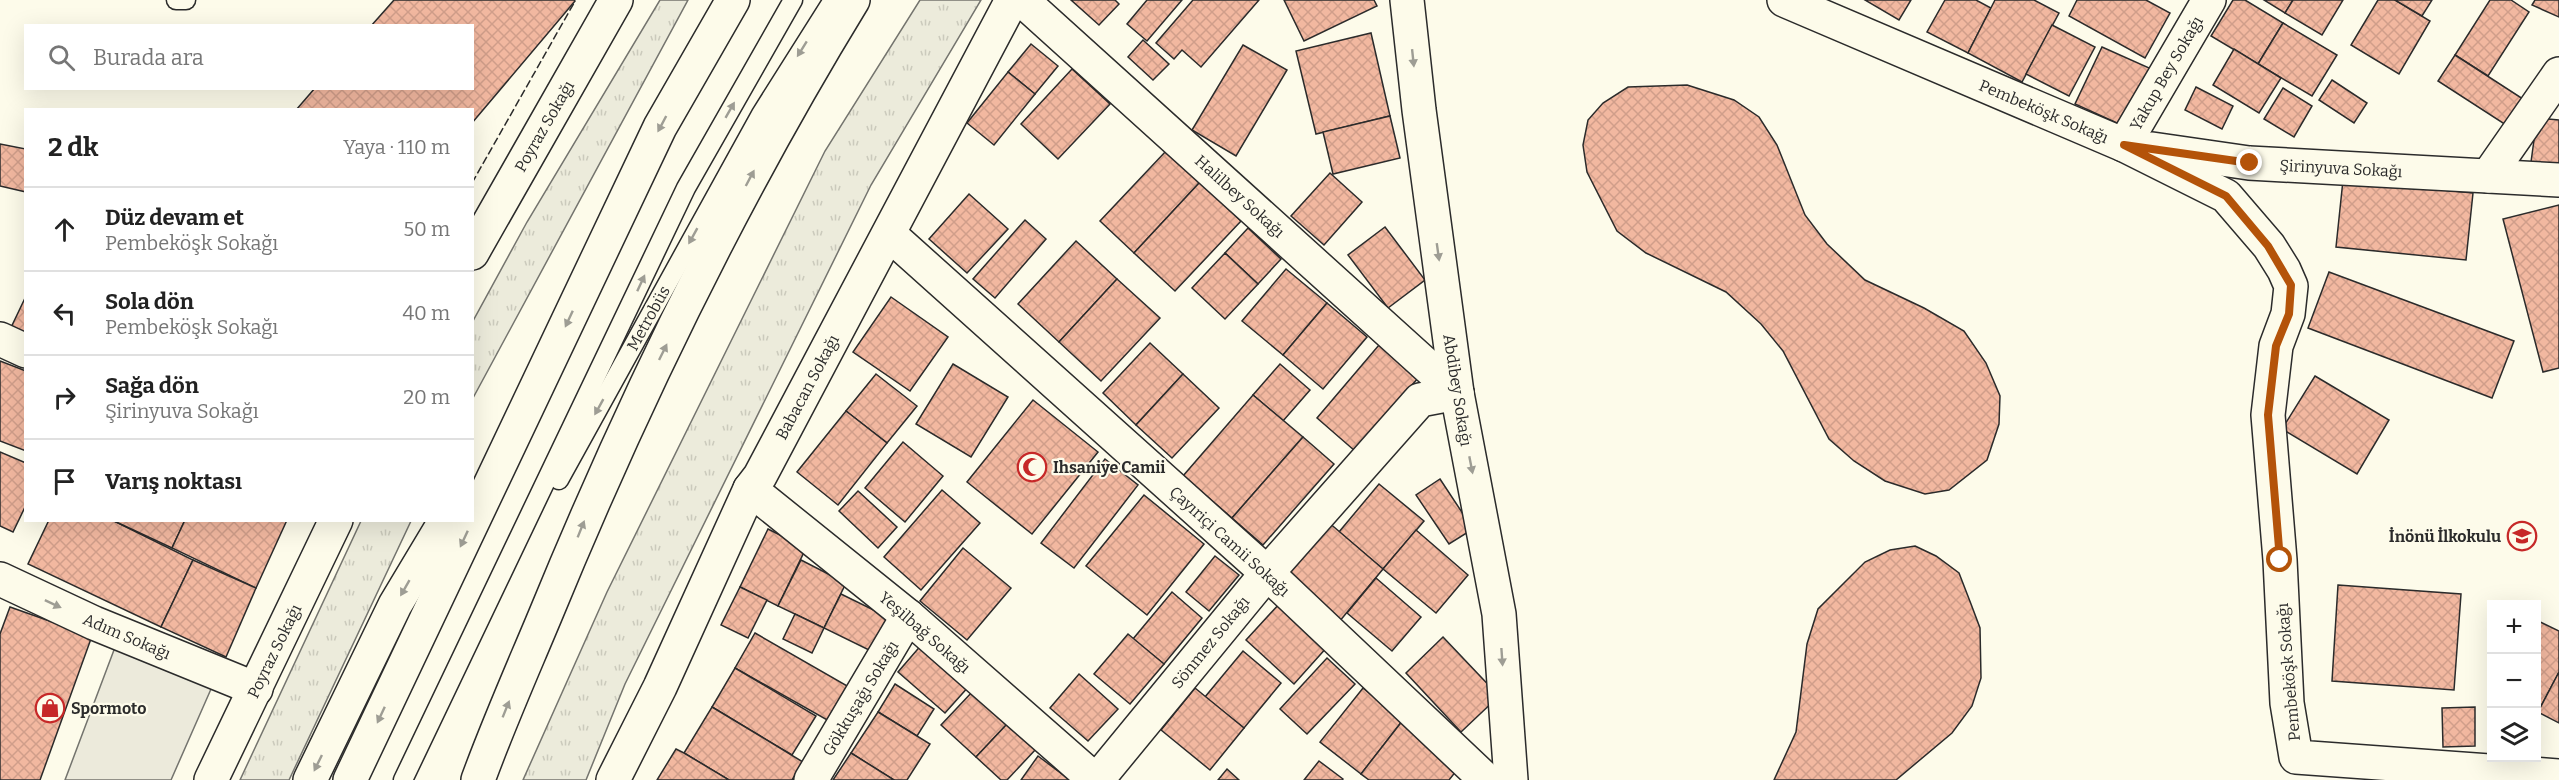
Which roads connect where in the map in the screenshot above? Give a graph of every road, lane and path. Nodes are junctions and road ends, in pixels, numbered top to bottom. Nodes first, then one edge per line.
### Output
1 (176, 0) edge
2 (186, 0) edge
3 (616, 0) edge
4 (733, 0) edge
5 (793, 0) edge
6 (833, 0) edge
7 (853, 0) edge
8 (1012, 0) edge
9 (1022, 0) edge
10 (1407, 0) edge
11 (1784, 0) edge
12 (2209, 0) edge
13 (2559, 74) edge
14 (2124, 145) junction
15 (2488, 176) junction
16 (2559, 180) edge
17 (889, 234) junction
18 (474, 249) edge
19 (0, 339) edge
20 (24, 350) edge
21 (534, 391) junction
22 (1457, 393) junction
23 (474, 479) edge
24 (750, 489) junction
25 (474, 518) edge
26 (335, 522) edge
27 (445, 522) edge
28 (472, 522) edge
29 (1267, 573) junction
30 (0, 579) edge
31 (908, 616) junction
32 (471, 639) junction
33 (256, 689) junction
34 (479, 774) edge
35 (2559, 776) edge
36 (211, 780) edge
37 (310, 780) edge
38 (350, 780) edge
39 (404, 780) edge
40 (613, 780) edge
41 (811, 780) edge
42 (1096, 780) edge
43 (1486, 780) edge
44 (1511, 780) edge

1 - 2 lane
3 - 18 main road, Poyraz Sokağı
4 -> 21 main road
32 -> 5 lane, Metrobüs
6 -> 32 lane, Metrobüs
34 -> 7 main road
8 - 17 main road, Babacan Sokağı
9 - 22 main road, Halilbey Sokağı
10 -> 22 main road, Abdibey Sokağı
11 - 14 main road, Pembeköşk Sokağı
12 - 14 main road, Yakup Bey Sokağı
13 - 15 main road
14 - 15 main road, Şirinyuva Sokağı
14 - 35 main road, Pembeköşk Sokağı
15 - 16 main road, Şirinyuva Sokağı
17 - 24 main road, Babacan Sokağı
17 - 29 main road, Çayıriçi Camii Sokağı
19 - 20 main road
21 - 23 main road
21 -> 25 main road
22 - 29 main road, Sönmez Sokağı
22 -> 44 main road, Abdibey Sokağı
24 - 31 main road, Yeşilbağ Sokağı
24 - 40 main road, Babacan Sokağı
26 - 33 main road, Poyraz Sokağı
27 -> 37 main road
28 -> 38 main road
29 - 42 main road, Sönmez Sokağı
29 - 43 main road, Çayıriçi Camii Sokağı
30 -> 33 main road, Adım Sokağı
31 - 41 main road, Gökkuşağı Sokağı
31 - 42 main road, Yeşilbağ Sokağı
32 - 39 lane, Metrobüs
33 - 36 main road, Poyraz Sokağı

